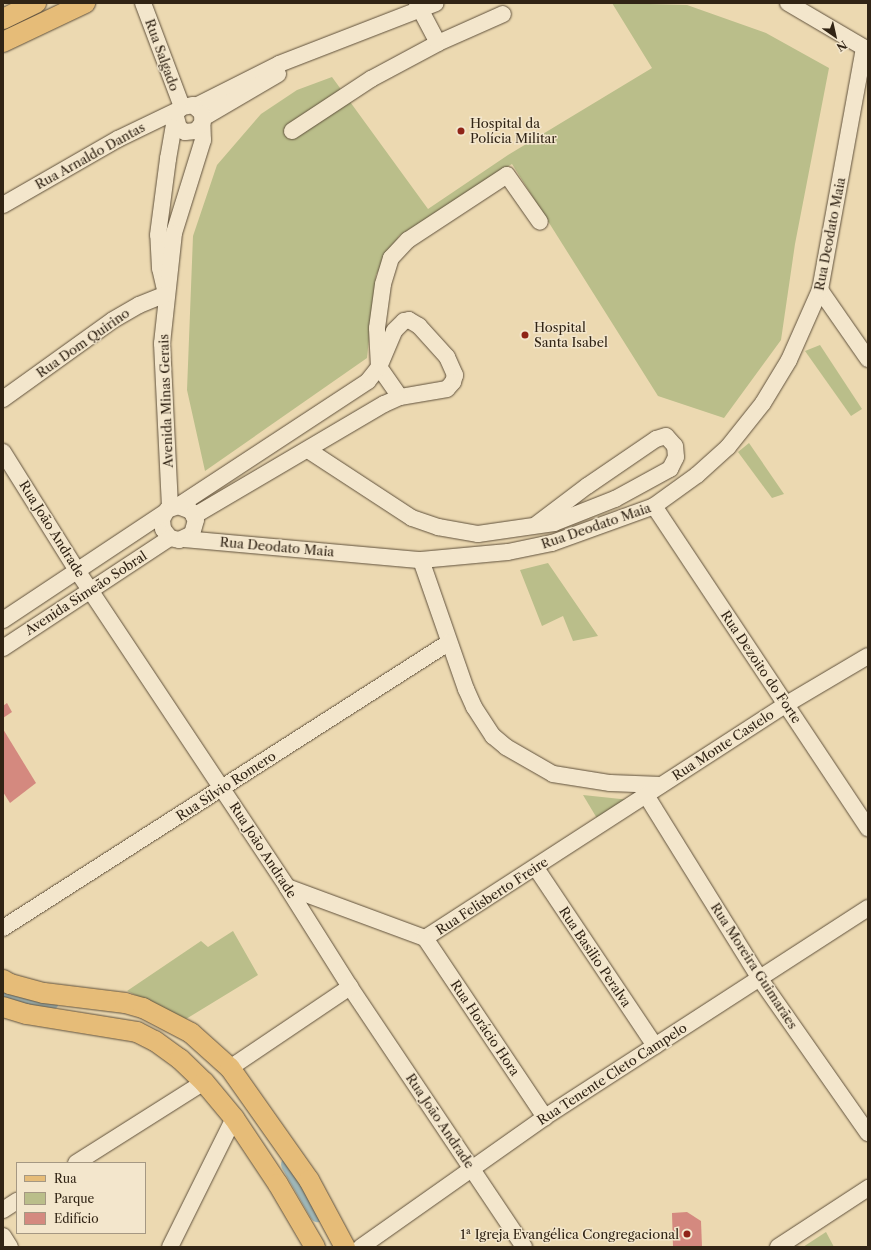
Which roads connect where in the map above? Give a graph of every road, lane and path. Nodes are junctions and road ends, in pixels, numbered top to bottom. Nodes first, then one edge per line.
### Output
1 (36, 3) edge
2 (85, 3) edge
3 (143, 3) edge
4 (436, 3) edge
5 (788, 3) edge
6 (418, 6) edge
7 (503, 14) dead end
8 (3, 19) edge
9 (3, 42) edge
10 (438, 43) junction
11 (867, 47) edge
12 (190, 113) junction
13 (292, 131) dead end
14 (3, 205) edge
15 (540, 222) dead end
16 (820, 290) junction
17 (166, 294) junction
18 (868, 359) edge
19 (379, 367) junction
20 (400, 398) junction
21 (3, 399) edge
22 (308, 450) junction
23 (3, 452) edge
24 (654, 506) junction
25 (171, 509) junction
26 (194, 516) junction
27 (537, 524) junction
28 (177, 538) junction
29 (421, 560) junction
30 (78, 572) junction
31 (91, 589) junction
32 (3, 620) edge
33 (448, 643) junction
34 (3, 648) edge
35 (868, 656) edge
36 (786, 705) junction
37 (661, 785) junction
38 (223, 788) junction
39 (646, 795) junction
40 (868, 828) edge
41 (536, 868) junction
42 (287, 887) junction
43 (868, 908) edge
44 (3, 928) edge
45 (425, 938) junction
46 (760, 979) junction
47 (3, 980) edge
48 (350, 987) junction
49 (3, 1007) edge
50 (655, 1046) junction
51 (230, 1068) junction
52 (204, 1082) junction
53 (545, 1117) junction
54 (234, 1118) junction
55 (868, 1133) edge
56 (78, 1162) edge
57 (471, 1168) junction
58 (868, 1188) edge
59 (16, 1202) edge
60 (3, 1210) edge
61 (3, 1236) edge
62 (10, 1247) edge
63 (170, 1247) edge
64 (315, 1247) edge
65 (345, 1247) edge
66 (362, 1247) edge
67 (524, 1247) edge
68 (778, 1247) edge

1 - 8 main road
2 - 9 main road
3 - 12 street, Rua Salgado
4 - 6 street
5 - 11 street
6 - 10 street
6 - 12 street
7 - 10 street
10 - 13 street
11 - 16 street, Rua Deodato Maia
12 - 14 street, Rua Arnaldo Dantas
12 - 17 street, Avenida Minas Gerais
12 - 17 street, Avenida Minas Gerais
15 - 19 street
16 - 18 street
16 - 24 street, Rua Deodato Maia
17 - 21 street, Rua Dom Quirino
17 - 25 street, Avenida Minas Gerais
19 - 20 street
19 - 20 street
19 - 25 street, Avenida Simeão Sobral
20 - 22 street
22 - 26 street
22 - 27 street
23 - 30 street, Rua João Andrade
24 - 29 street, Rua Deodato Maia
24 - 36 street, Rua Dezoito do Forte
25 - 26 street
25 - 28 street
25 - 30 street, Avenida Simeão Sobral
26 - 28 street
27 - 27 street
28 - 29 street, Rua Deodato Maia
28 - 31 street, Avenida Simeão Sobral
29 - 33 street
30 - 31 street, Rua João Andrade
30 - 32 street, Avenida Simeão Sobral
31 - 34 street, Avenida Simeão Sobral
31 - 38 street, Rua João Andrade
33 - 37 street
33 - 38 street, Rua Sílvio Romero
35 - 36 street, Rua Monte Castelo
36 - 37 street, Rua Monte Castelo
36 - 40 street, Rua Dezoito do Forte
37 - 39 street, Rua Felisberto Freire
38 - 42 street, Rua João Andrade
38 - 44 street, Rua Sílvio Romero
39 - 41 street, Rua Felisberto Freire
39 - 46 street, Rua Moreira Guimarães
41 - 45 street, Rua Felisberto Freire
41 - 50 street, Rua Basilio Peralva
42 - 45 street, Rua Felisberto Freire
42 - 48 street, Rua João Andrade
43 - 46 street, Rua Tenente Cleto Campelo
45 - 53 street, Rua Horácio Hora
46 - 50 street, Rua Tenente Cleto Campelo
46 - 55 street, Rua Moreira Guimarães
47 - 51 main road
48 - 51 street
48 - 57 street, Rua João Andrade
49 - 52 main road
50 - 53 street, Rua Tenente Cleto Campelo
51 - 65 main road
52 - 54 main road
52 - 56 street
53 - 57 street, Rua Tenente Cleto Campelo
54 - 63 street
54 - 64 main road
57 - 66 street, Rua Tenente Cleto Campelo
57 - 67 street, Rua João Andrade
58 - 68 street
59 - 60 street
61 - 62 street

